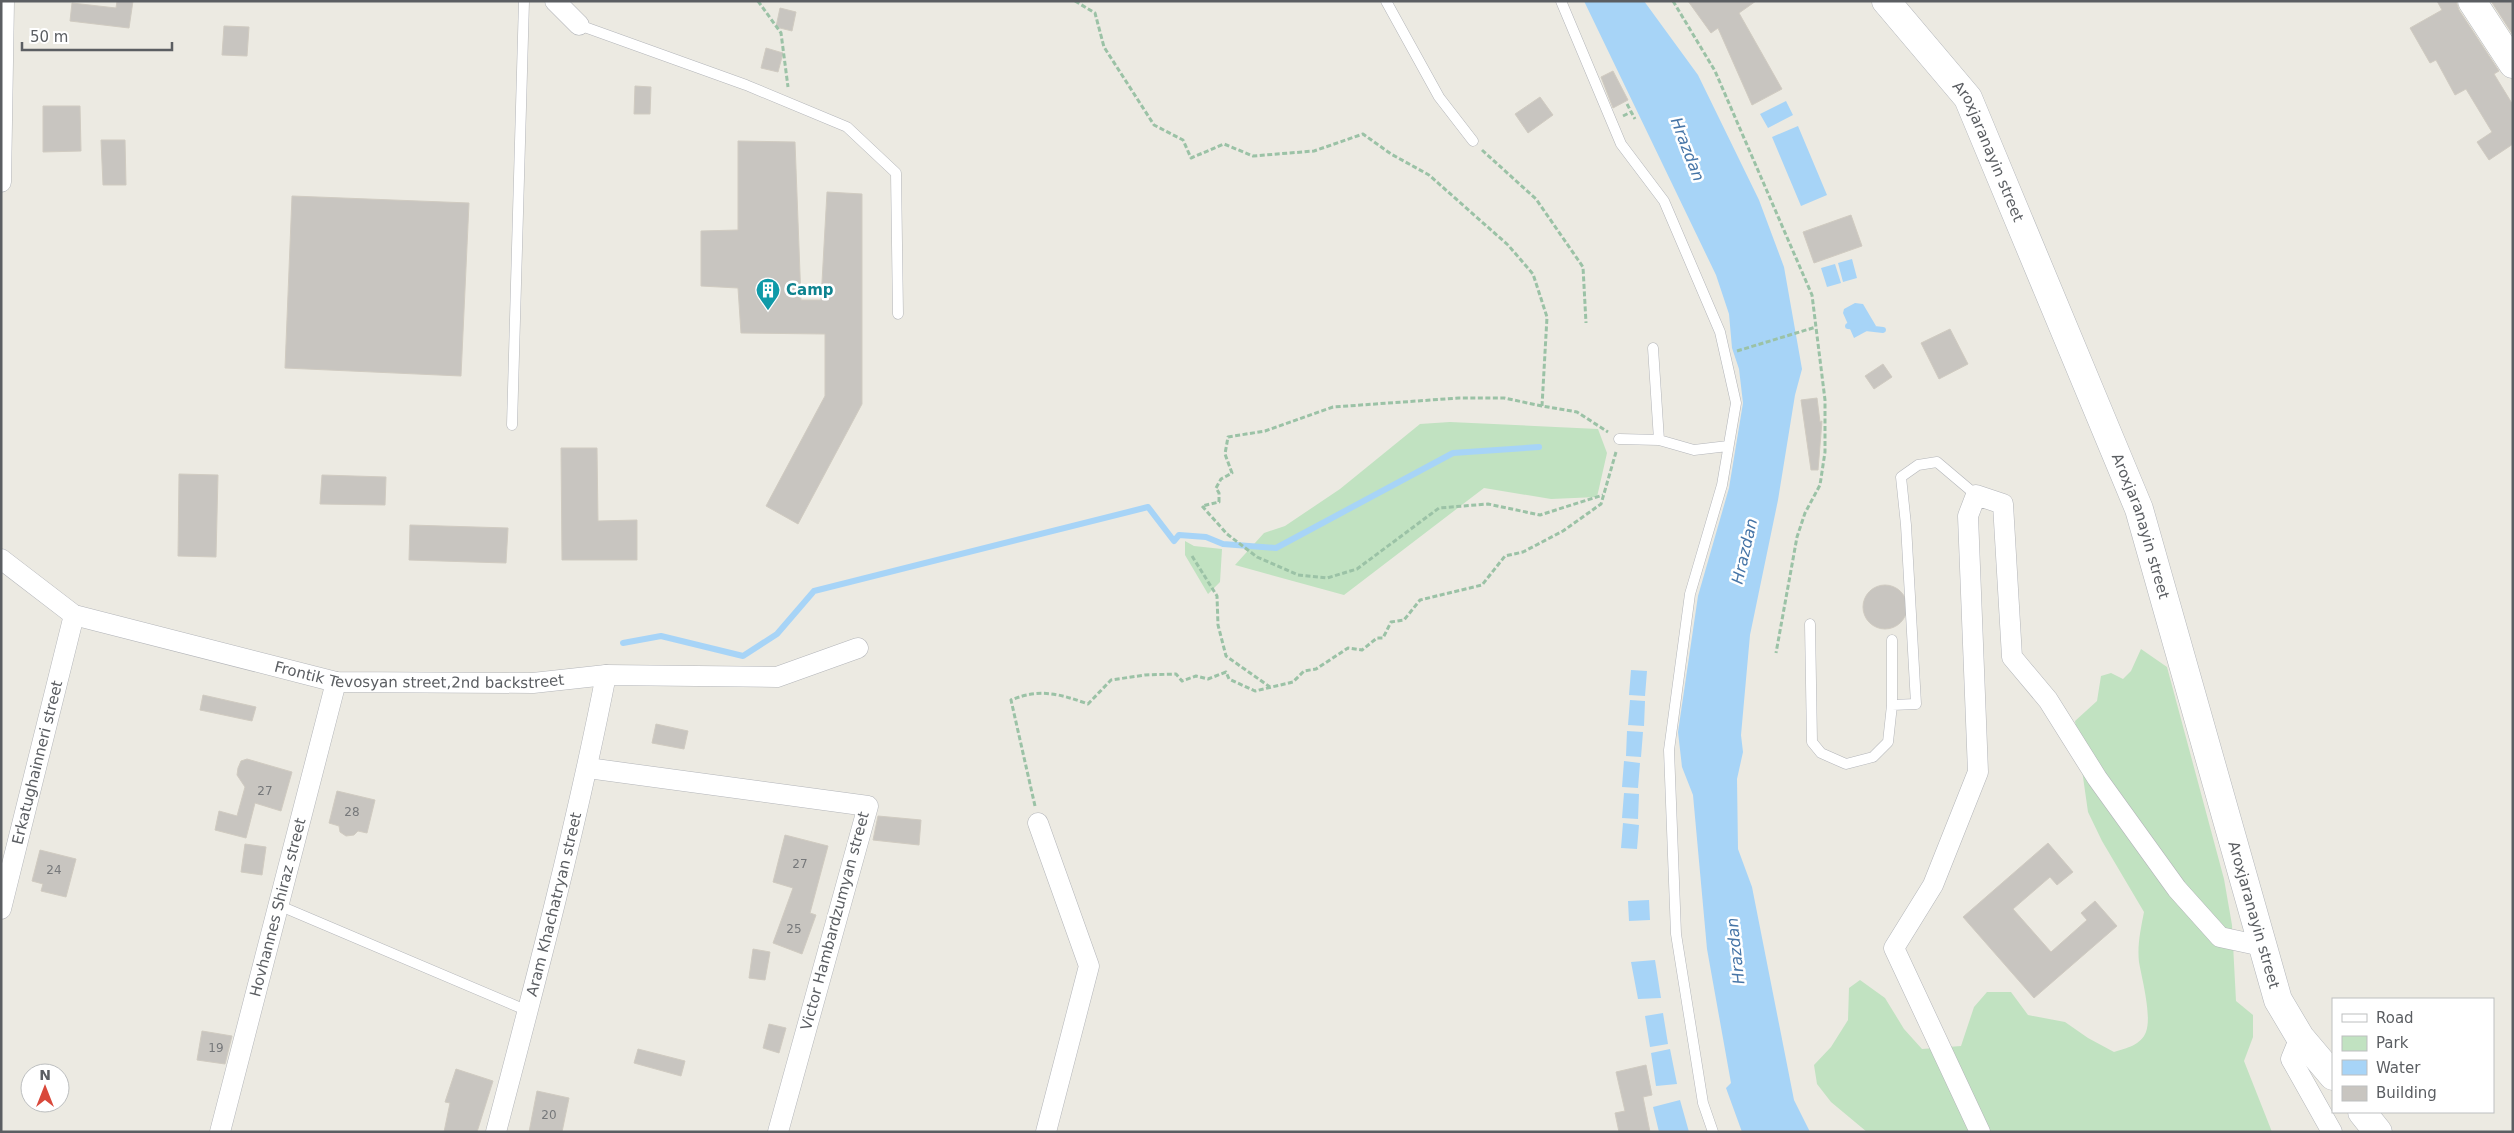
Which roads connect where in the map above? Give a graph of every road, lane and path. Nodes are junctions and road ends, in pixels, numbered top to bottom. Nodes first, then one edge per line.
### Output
1 (4, 1) edge
2 (524, 1) edge
3 (556, 1) edge
4 (758, 1) edge
5 (1075, 1) edge
6 (1386, 1) edge
7 (1561, 1) edge
8 (1672, 1) edge
9 (1886, 1) edge
10 (2472, 1) edge
11 (578, 25) joint
12 (2513, 64) edge
13 (790, 103) junction
14 (1627, 104) dead end
15 (1635, 119) dead end
16 (1473, 141) joint
17 (1, 182) edge
18 (898, 314) dead end
19 (1586, 323) dead end
20 (1816, 327) junction
21 (1653, 348) dead end
22 (1736, 351) dead end
23 (1542, 406) junction
24 (512, 426) dead end
25 (1620, 440) junction
26 (1660, 440) junction
27 (1728, 446) junction
28 (1604, 494) junction
29 (1976, 495) junction
30 (1192, 556) dead end
31 (1, 559) edge
32 (74, 615) junction
33 (1810, 624) dead end
34 (1892, 640) dead end
35 (858, 648) dead end
36 (1776, 653) dead end
37 (606, 674) junction
38 (336, 682) junction
39 (1270, 687) junction
40 (1892, 706) junction
41 (588, 768) junction
42 (1038, 823) joint
43 (278, 905) junction
44 (1, 909) edge
45 (2262, 946) junction
46 (528, 1011) junction
47 (2300, 1037) junction
48 (2332, 1075) edge
49 (2363, 1113) edge
50 (220, 1132) edge
51 (496, 1132) edge
52 (778, 1132) edge
53 (1046, 1132) edge
54 (1713, 1132) edge
55 (1980, 1132) edge
56 (2332, 1132) edge
57 (2378, 1132) edge

1 - 17 street
2 - 24 lane
3 - 11 street
4 - 13 path
5 - 23 path
6 - 16 lane
7 - 27 lane
8 - 20 path
9 - 45 main road, Aroxjaranayin street
10 - 12 main road
11 - 13 lane
13 - 18 lane
14 - 15 path
16 - 19 path
20 - 22 path
20 - 36 path
21 - 26 lane
23 - 25 path
23 - 28 path
25 - 26 lane
25 - 28 path
26 - 27 lane
27 - 54 lane
28 - 39 path
29 - 40 lane
29 - 45 street
29 - 55 street
30 - 39 path
31 - 32 street, Frontik Tevosyan street,2nd backstreet
32 - 38 street, Frontik Tevosyan street,2nd backstreet
32 - 44 street, Erkatughainneri street
33 - 40 lane
34 - 40 lane
35 - 37 street, Frontik Tevosyan street,2nd backstreet
37 - 38 street, Frontik Tevosyan street,2nd backstreet
37 - 41 street, Aram Khachatryan street
38 - 43 street, Hovhannes Shiraz street
39 - 42 path
41 - 46 street, Aram Khachatryan street
41 - 52 street, Victor Hambardzumyan street
42 - 53 street
43 - 46 lane
43 - 50 street, Hovhannes Shiraz street
45 - 47 main road, Aroxjaranayin street
46 - 51 street, Aram Khachatryan street
47 - 48 main road, Aroxjaranayin street
47 - 56 street
49 - 57 main road

